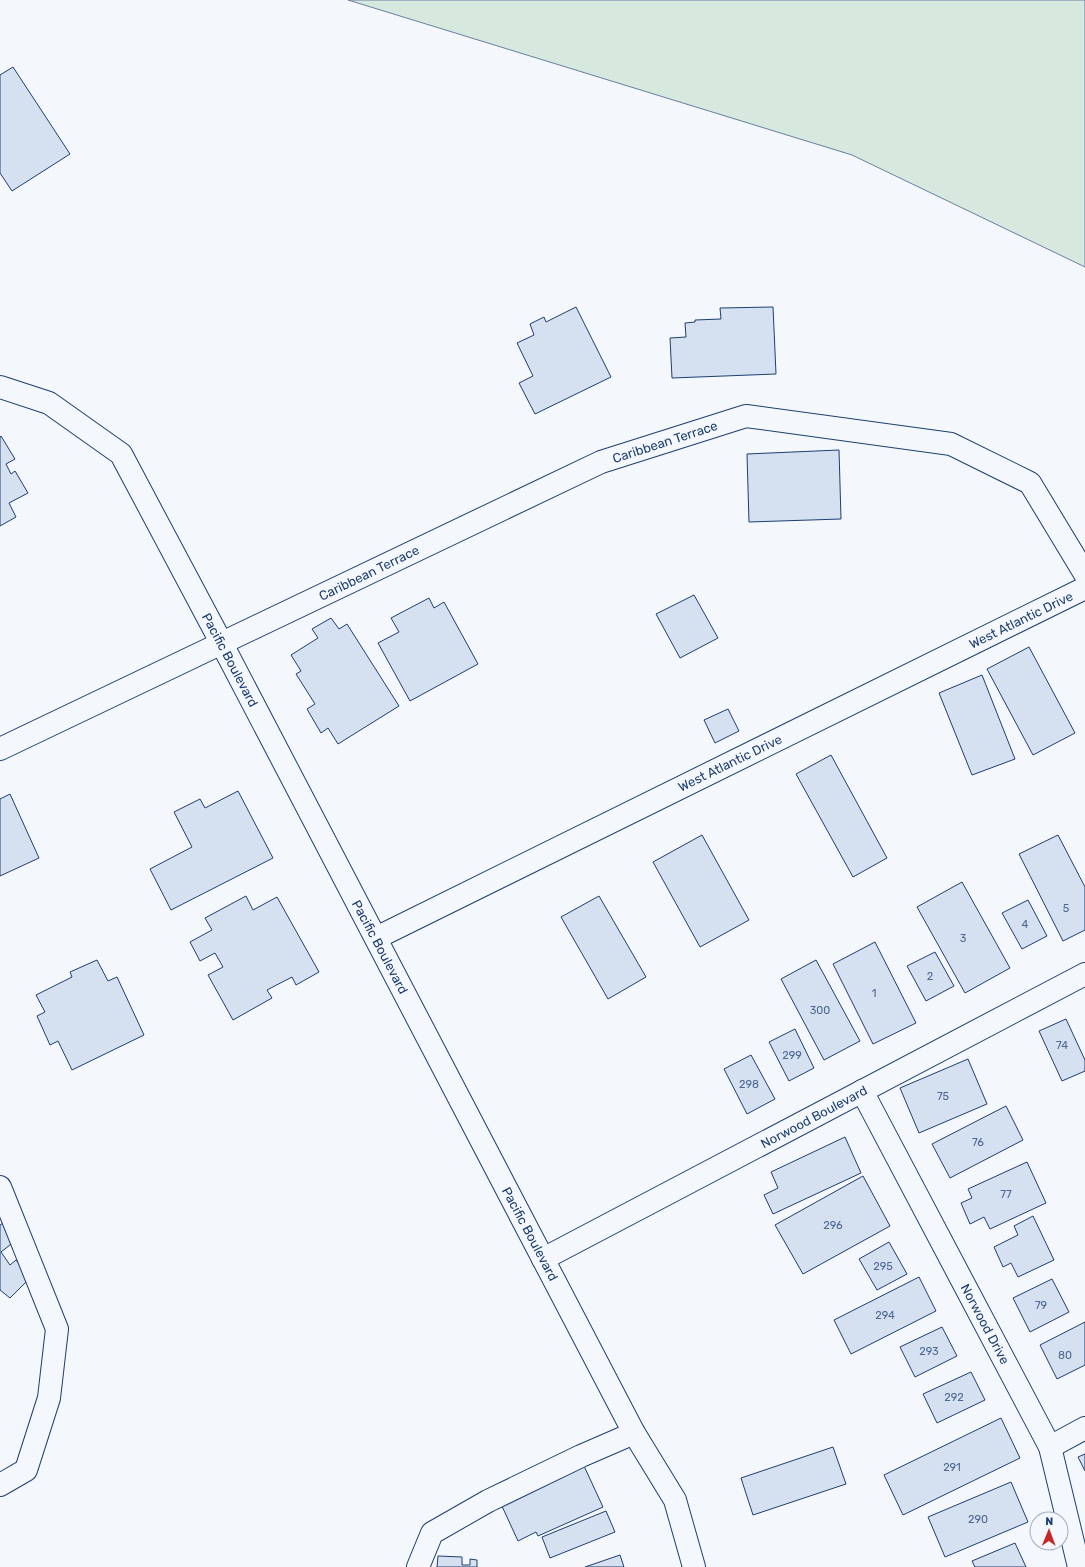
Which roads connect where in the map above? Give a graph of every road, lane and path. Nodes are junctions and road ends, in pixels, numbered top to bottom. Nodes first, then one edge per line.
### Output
1 (0, 387) edge
2 (1085, 574) edge
3 (1085, 588) edge
4 (222, 644) junction
5 (0, 749) edge
6 (376, 938) junction
7 (1085, 974) edge
8 (862, 1091) junction
9 (0, 1187) edge
10 (544, 1259) junction
11 (1085, 1428) edge
12 (634, 1433) junction
13 (1050, 1447) junction
14 (0, 1485) edge
15 (418, 1567) edge
16 (694, 1567) edge
17 (1079, 1567) edge

1 - 4 street, Pacific Boulevard
2 - 4 street, Caribbean Terrace
3 - 6 street, West Atlantic Drive
4 - 5 street, Caribbean Terrace
4 - 6 street, Pacific Boulevard
6 - 10 street, Pacific Boulevard
7 - 8 street, Norwood Boulevard
8 - 10 street, Norwood Boulevard
8 - 13 street, Norwood Drive
9 - 14 street
10 - 12 street, Pacific Boulevard
11 - 13 street
12 - 15 street
12 - 16 street, Pacific Boulevard
13 - 17 street, Norwood Drive

